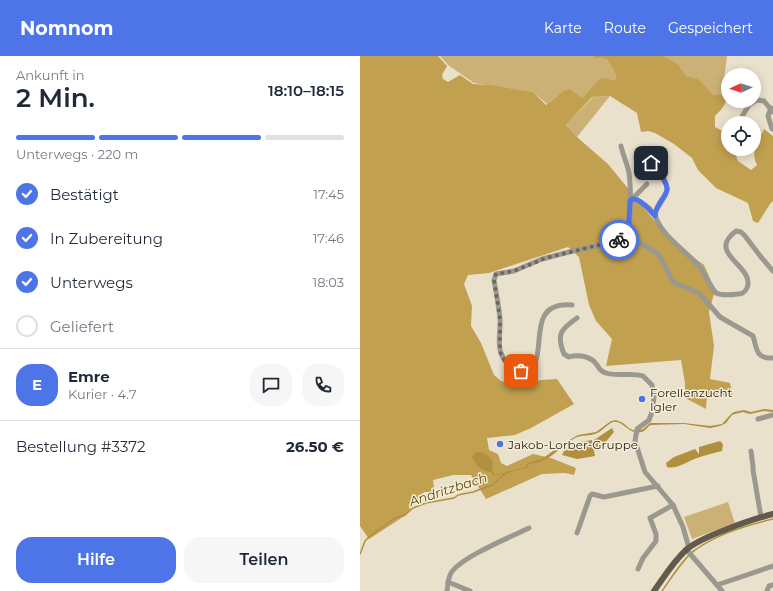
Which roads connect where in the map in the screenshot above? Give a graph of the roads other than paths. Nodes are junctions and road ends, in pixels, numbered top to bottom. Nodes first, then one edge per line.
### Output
1 (772, 110) edge
2 (742, 116) edge
3 (772, 129) dead end
4 (621, 146) dead end
5 (636, 158) dead end
6 (647, 184) dead end
7 (632, 200) junction
8 (655, 216) junction
9 (628, 239) junction
10 (773, 271) edge
11 (572, 305) dead end
12 (577, 318) dead end
13 (773, 358) edge
14 (773, 415) edge
15 (758, 419) dead end
16 (751, 451) dead end
17 (658, 486) junction
18 (673, 505) junction
19 (773, 514) edge
20 (761, 517) junction
21 (529, 528) dead end
22 (577, 533) dead end
23 (688, 548) junction
24 (773, 566) edge
25 (638, 569) dead end
26 (448, 582) junction
27 (717, 585) junction
28 (773, 585) edge
29 (447, 591) edge
30 (470, 591) edge
31 (654, 591) edge
32 (722, 591) edge
33 (767, 591) edge

1 - 2 street
1 - 3 street
4 - 7 street
5 - 8 street
6 - 7 street
7 - 8 street
7 - 9 street
8 - 10 street
9 - 11 street
9 - 13 street
12 - 17 street
14 - 15 street
16 - 20 street
17 - 18 street
17 - 22 street
18 - 23 street
18 - 25 street
19 - 20 main road
20 - 23 main road
21 - 26 street
23 - 27 street
23 - 31 main road
24 - 27 street
26 - 29 street
26 - 30 street
27 - 32 street
28 - 33 street

